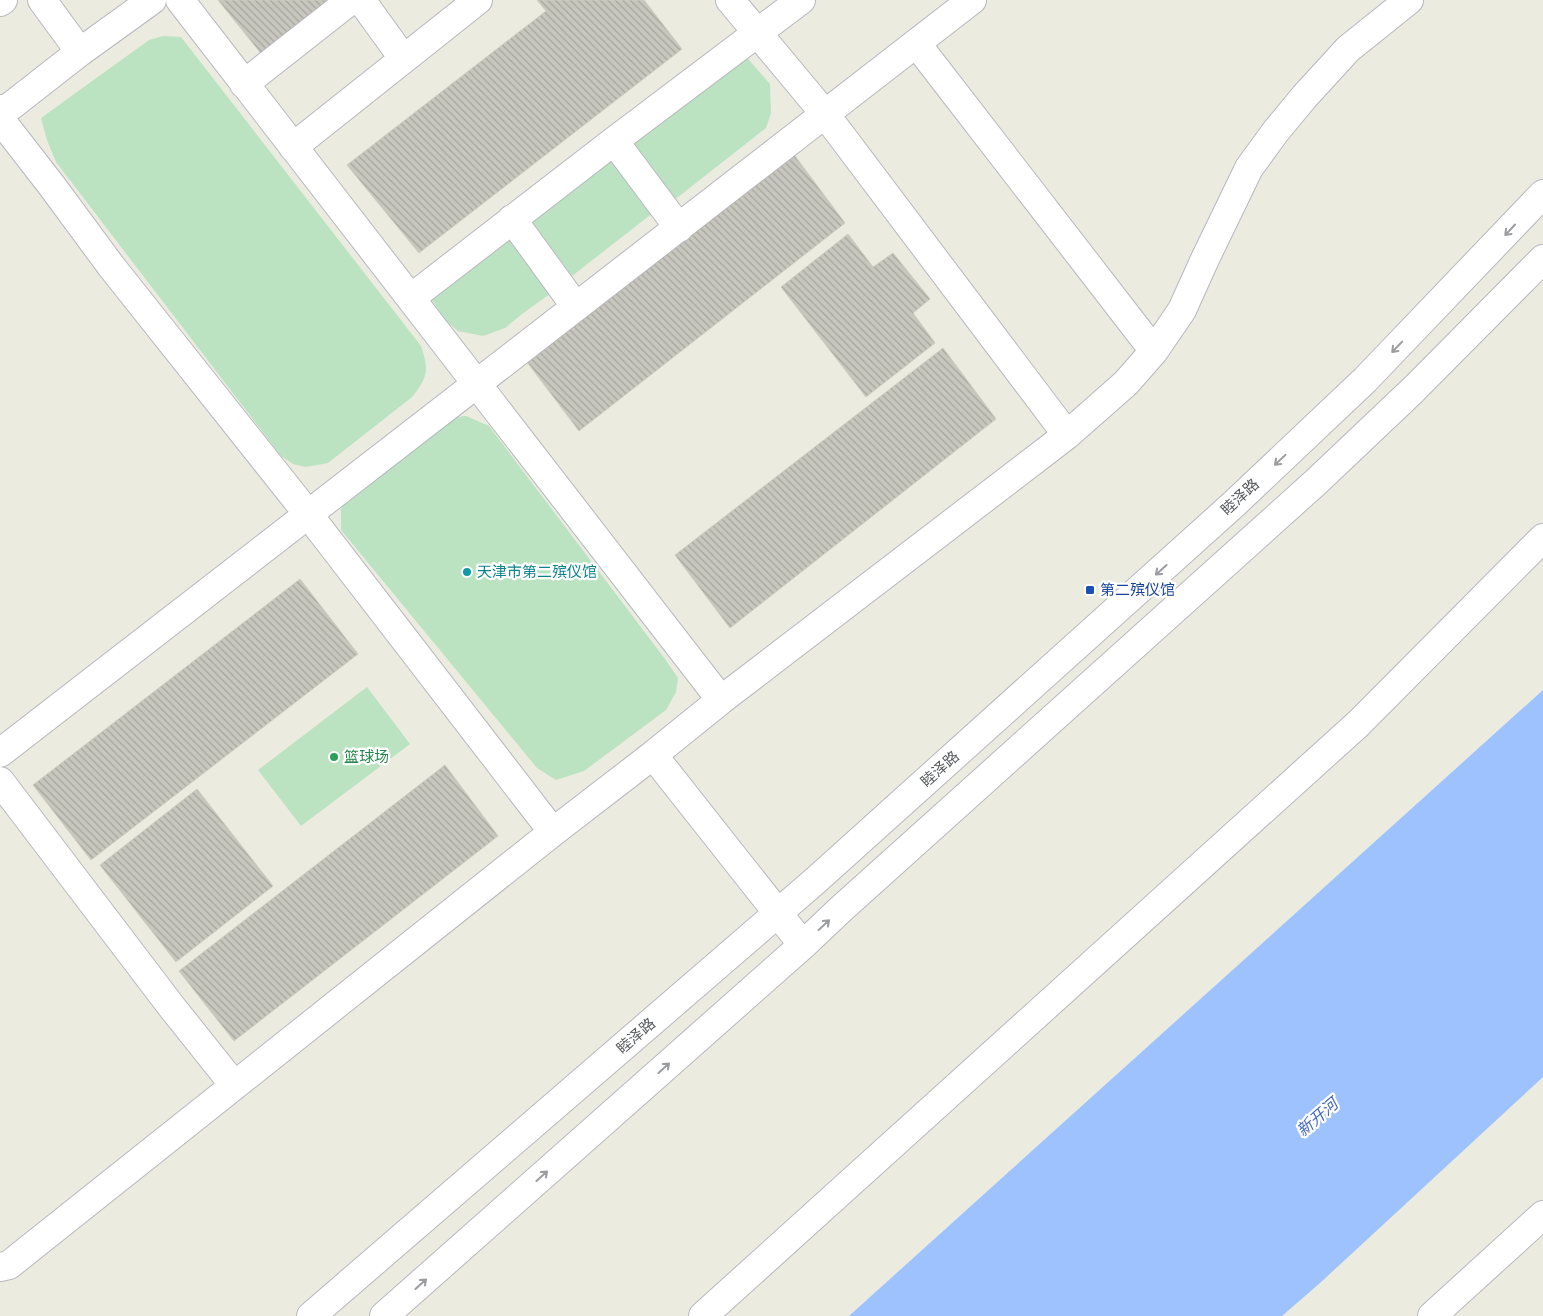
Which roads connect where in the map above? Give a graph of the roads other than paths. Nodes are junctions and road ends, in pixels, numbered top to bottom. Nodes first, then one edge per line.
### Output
1 (3, 0) edge
2 (42, 0) edge
3 (152, 0) edge
4 (180, 0) edge
5 (351, 0) edge
6 (361, 0) edge
7 (478, 0) edge
8 (730, 0) edge
9 (801, 0) edge
10 (972, 0) edge
11 (1409, 0) edge
12 (0, 2) edge
13 (757, 33) junction
14 (916, 43) junction
15 (80, 52) junction
16 (403, 58) junction
17 (244, 84) junction
18 (2, 110) edge
19 (825, 114) junction
20 (614, 141) junction
21 (293, 147) junction
22 (1543, 194) edge
23 (512, 219) junction
24 (678, 228) junction
25 (1543, 260) edge
26 (411, 298) junction
27 (576, 307) junction
28 (1154, 351) junction
29 (477, 384) junction
30 (1067, 435) junction
31 (308, 514) junction
32 (1543, 538) edge
33 (721, 700) junction
34 (0, 753) edge
35 (653, 755) junction
36 (0, 782) edge
37 (553, 832) junction
38 (778, 914) junction
39 (804, 945) junction
40 (234, 1085) junction
41 (1543, 1215) edge
42 (0, 1268) edge
43 (311, 1316) edge
44 (384, 1316) edge
45 (702, 1316) edge
46 (1432, 1316) edge

1 - 12 street
2 - 15 street
3 - 15 street
4 - 17 street
5 - 17 street
6 - 16 street
7 - 16 street
8 - 13 street
9 - 13 street
10 - 14 street
11 - 28 street
13 - 19 street
13 - 20 street
14 - 19 street
14 - 28 street
15 - 18 street
16 - 21 street
17 - 21 street
18 - 31 street
19 - 24 street
19 - 30 street
20 - 23 street
20 - 24 street
21 - 26 street
22 -> 38 street, 睦泽路
23 - 26 street
23 - 27 street
24 - 27 street
39 -> 25 street
26 - 29 street
27 - 29 street
28 - 30 street
29 - 31 street
29 - 33 street
30 - 33 street
31 - 34 street
31 - 37 street
32 - 45 street
33 - 35 street
35 - 37 street
35 - 38 street
36 - 40 street
37 - 40 street
38 - 39 street
38 - 43 street, 睦泽路
44 -> 39 street
40 - 42 street
41 - 46 street

